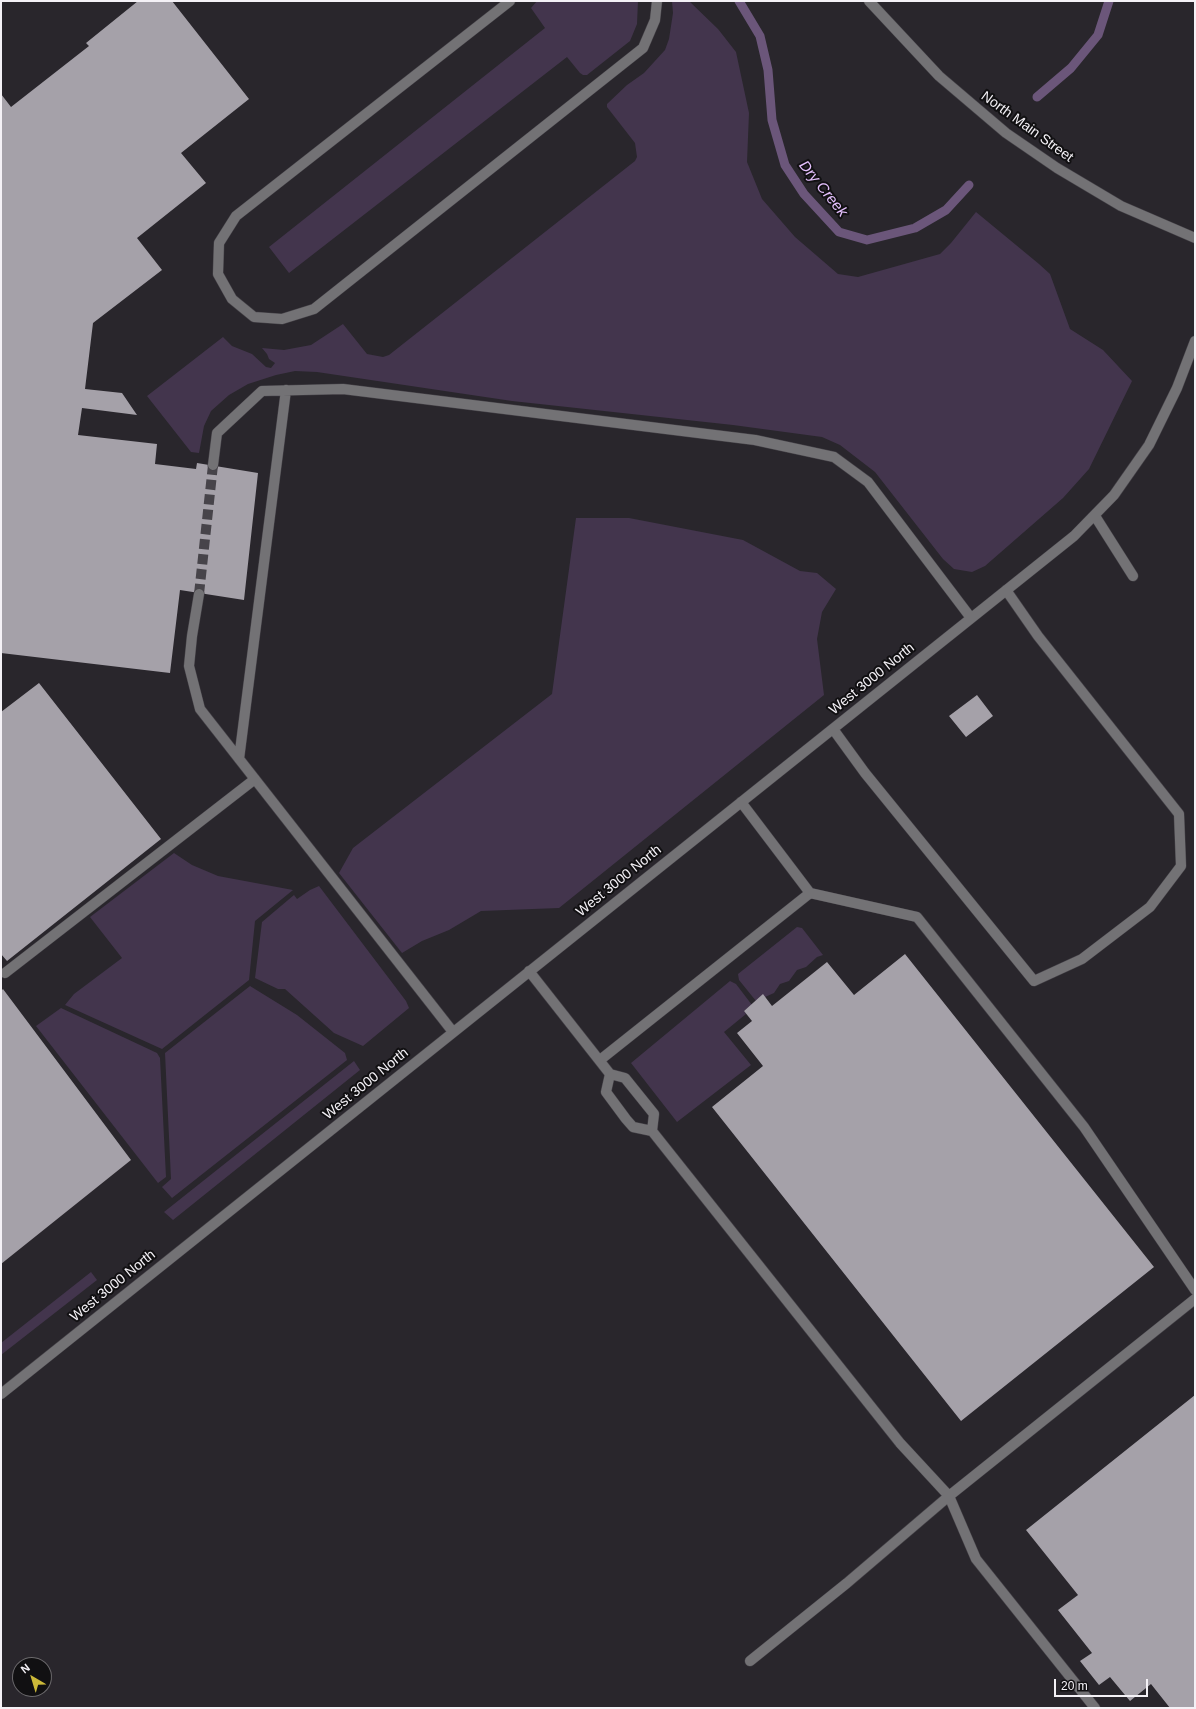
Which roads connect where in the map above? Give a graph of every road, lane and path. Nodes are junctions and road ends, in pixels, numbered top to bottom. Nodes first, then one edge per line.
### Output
1 (510, 1) edge
2 (657, 1) edge
3 (870, 1) edge
4 (1195, 238) edge
5 (1195, 341) edge
6 (286, 390) junction
7 (213, 465) tunnel mouth
8 (1095, 516) junction
9 (1133, 576) dead end
10 (1006, 590) junction
11 (199, 594) tunnel mouth
12 (971, 618) junction
13 (833, 729) junction
14 (239, 759) junction
15 (255, 779) junction
16 (741, 802) junction
17 (810, 893) junction
18 (529, 971) junction
19 (5, 973) dead end
20 (453, 1032) junction
21 (600, 1060) junction
22 (610, 1074) junction
23 (652, 1131) junction
24 (1195, 1290) edge
25 (1195, 1299) edge
26 (1, 1394) edge
27 (949, 1496) junction
28 (750, 1661) dead end
29 (1095, 1708) edge

1 - 2 street
3 - 4 street, North Main Street
5 - 8 street, West 3000 North
6 - 7 street
6 - 12 street
6 - 14 street
8 - 9 street
8 - 10 street, West 3000 North
10 - 12 street, West 3000 North
10 - 13 street
11 - 14 street
12 - 13 street, West 3000 North
13 - 16 street, West 3000 North
14 - 15 street
15 - 19 street
15 - 20 street
16 - 17 street
16 - 18 street, West 3000 North
17 - 21 street
17 - 24 street
18 - 20 street, West 3000 North
18 - 21 street
20 - 26 street, West 3000 North
21 - 22 street
22 - 23 street
22 - 23 street
23 - 27 street
25 - 27 street
27 - 28 street
27 - 29 street

